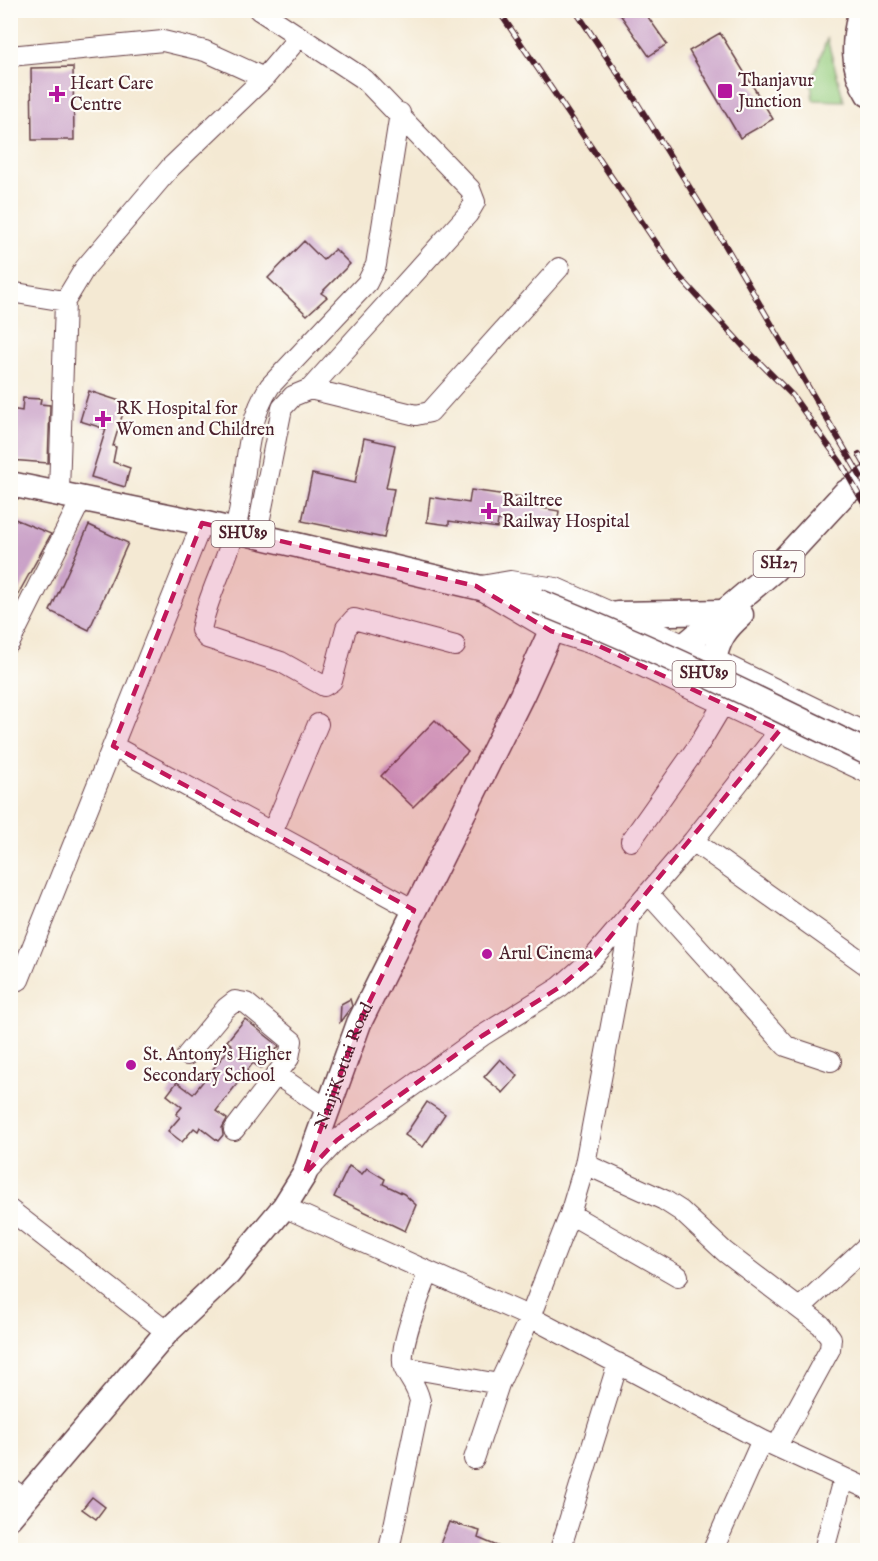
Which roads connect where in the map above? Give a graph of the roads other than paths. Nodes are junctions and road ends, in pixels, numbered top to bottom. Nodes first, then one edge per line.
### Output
1 (259, 10) edge
2 (861, 10) edge
3 (299, 37) junction
4 (10, 56) edge
5 (264, 78) junction
6 (863, 78) edge
7 (400, 113) junction
8 (559, 268) dead end
9 (10, 292) edge
10 (65, 301) junction
11 (310, 389) junction
12 (867, 478) edge
13 (10, 484) edge
14 (59, 492) junction
15 (867, 492) edge
16 (82, 498) junction
17 (202, 523) junction
18 (246, 535) junction
19 (476, 586) junction
20 (724, 612) junction
21 (618, 614) junction
22 (551, 631) junction
23 (10, 642) edge
24 (454, 645) dead end
25 (686, 645) junction
26 (714, 659) junction
27 (794, 698) junction
28 (723, 704) junction
29 (318, 724) dead end
30 (780, 730) junction
31 (867, 734) edge
32 (113, 746) junction
33 (867, 753) edge
34 (867, 773) edge
35 (272, 833) junction
36 (631, 841) dead end
37 (693, 841) junction
38 (648, 893) junction
39 (414, 910) junction
40 (629, 919) junction
41 (867, 966) edge
42 (19, 980) dead end
43 (187, 1055) dead end
44 (831, 1061) dead end
45 (277, 1075) junction
46 (327, 1109) junction
47 (234, 1130) dead end
48 (585, 1164) junction
49 (304, 1175) junction
50 (284, 1207) junction
51 (10, 1210) edge
52 (570, 1214) junction
53 (864, 1254) edge
54 (428, 1273) junction
55 (678, 1276) dead end
56 (800, 1308) junction
57 (530, 1317) junction
58 (167, 1332) junction
59 (618, 1363) junction
60 (404, 1367) junction
61 (499, 1384) junction
62 (769, 1443) junction
63 (474, 1459) dead end
64 (843, 1479) junction
65 (867, 1489) edge
66 (16, 1501) edge
67 (389, 1551) edge
68 (560, 1551) edge
69 (713, 1551) edge
70 (824, 1551) edge

1 - 3 street
2 - 6 main road
3 - 5 street
3 - 7 street
4 - 5 street
5 - 10 street
7 - 11 street
7 - 18 street
8 - 11 street
9 - 10 street
10 - 14 street
11 - 18 street
12 - 20 main road, SH27
13 - 14 main road, SHU89
14 - 16 main road, SHU89
15 - 26 main road, SH27
16 - 17 main road, SHU89
16 - 23 street
17 - 18 main road, SHU89
17 - 32 street
18 - 19 main road, SHU89
18 - 24 street
19 - 21 street
19 - 22 street
19 - 33 main road, SHU89, bridge
20 - 21 main road
20 - 25 main road, SH27
21 - 25 street
22 - 28 street
22 - 39 main road, NanjiKottai Road
25 - 26 street
26 - 27 street
27 - 30 street
27 - 31 street
28 - 30 street
28 - 36 street
29 - 35 street
30 - 34 street
30 - 37 street
32 - 35 street
32 - 42 street
35 - 39 street
37 - 38 street
37 - 41 street
38 - 40 street
38 - 44 street
39 - 46 main road, NanjiKottai Road
40 - 48 street
40 - 49 street
43 - 45 street
45 - 46 street
45 - 47 street
46 - 49 main road, NanjiKottai Road
48 - 52 street
48 - 56 street
49 - 50 main road, NanjiKottai Road
50 - 54 street
50 - 58 main road, NanjiKottai Road
51 - 58 street
52 - 55 street
52 - 57 street
53 - 56 street
54 - 57 street
54 - 60 street
56 - 62 street
57 - 59 street
57 - 61 street
58 - 66 main road, NanjiKottai Road
59 - 62 street
59 - 68 street
60 - 61 street
60 - 67 street
61 - 63 street
62 - 64 street
62 - 69 street
64 - 65 street
64 - 70 street

